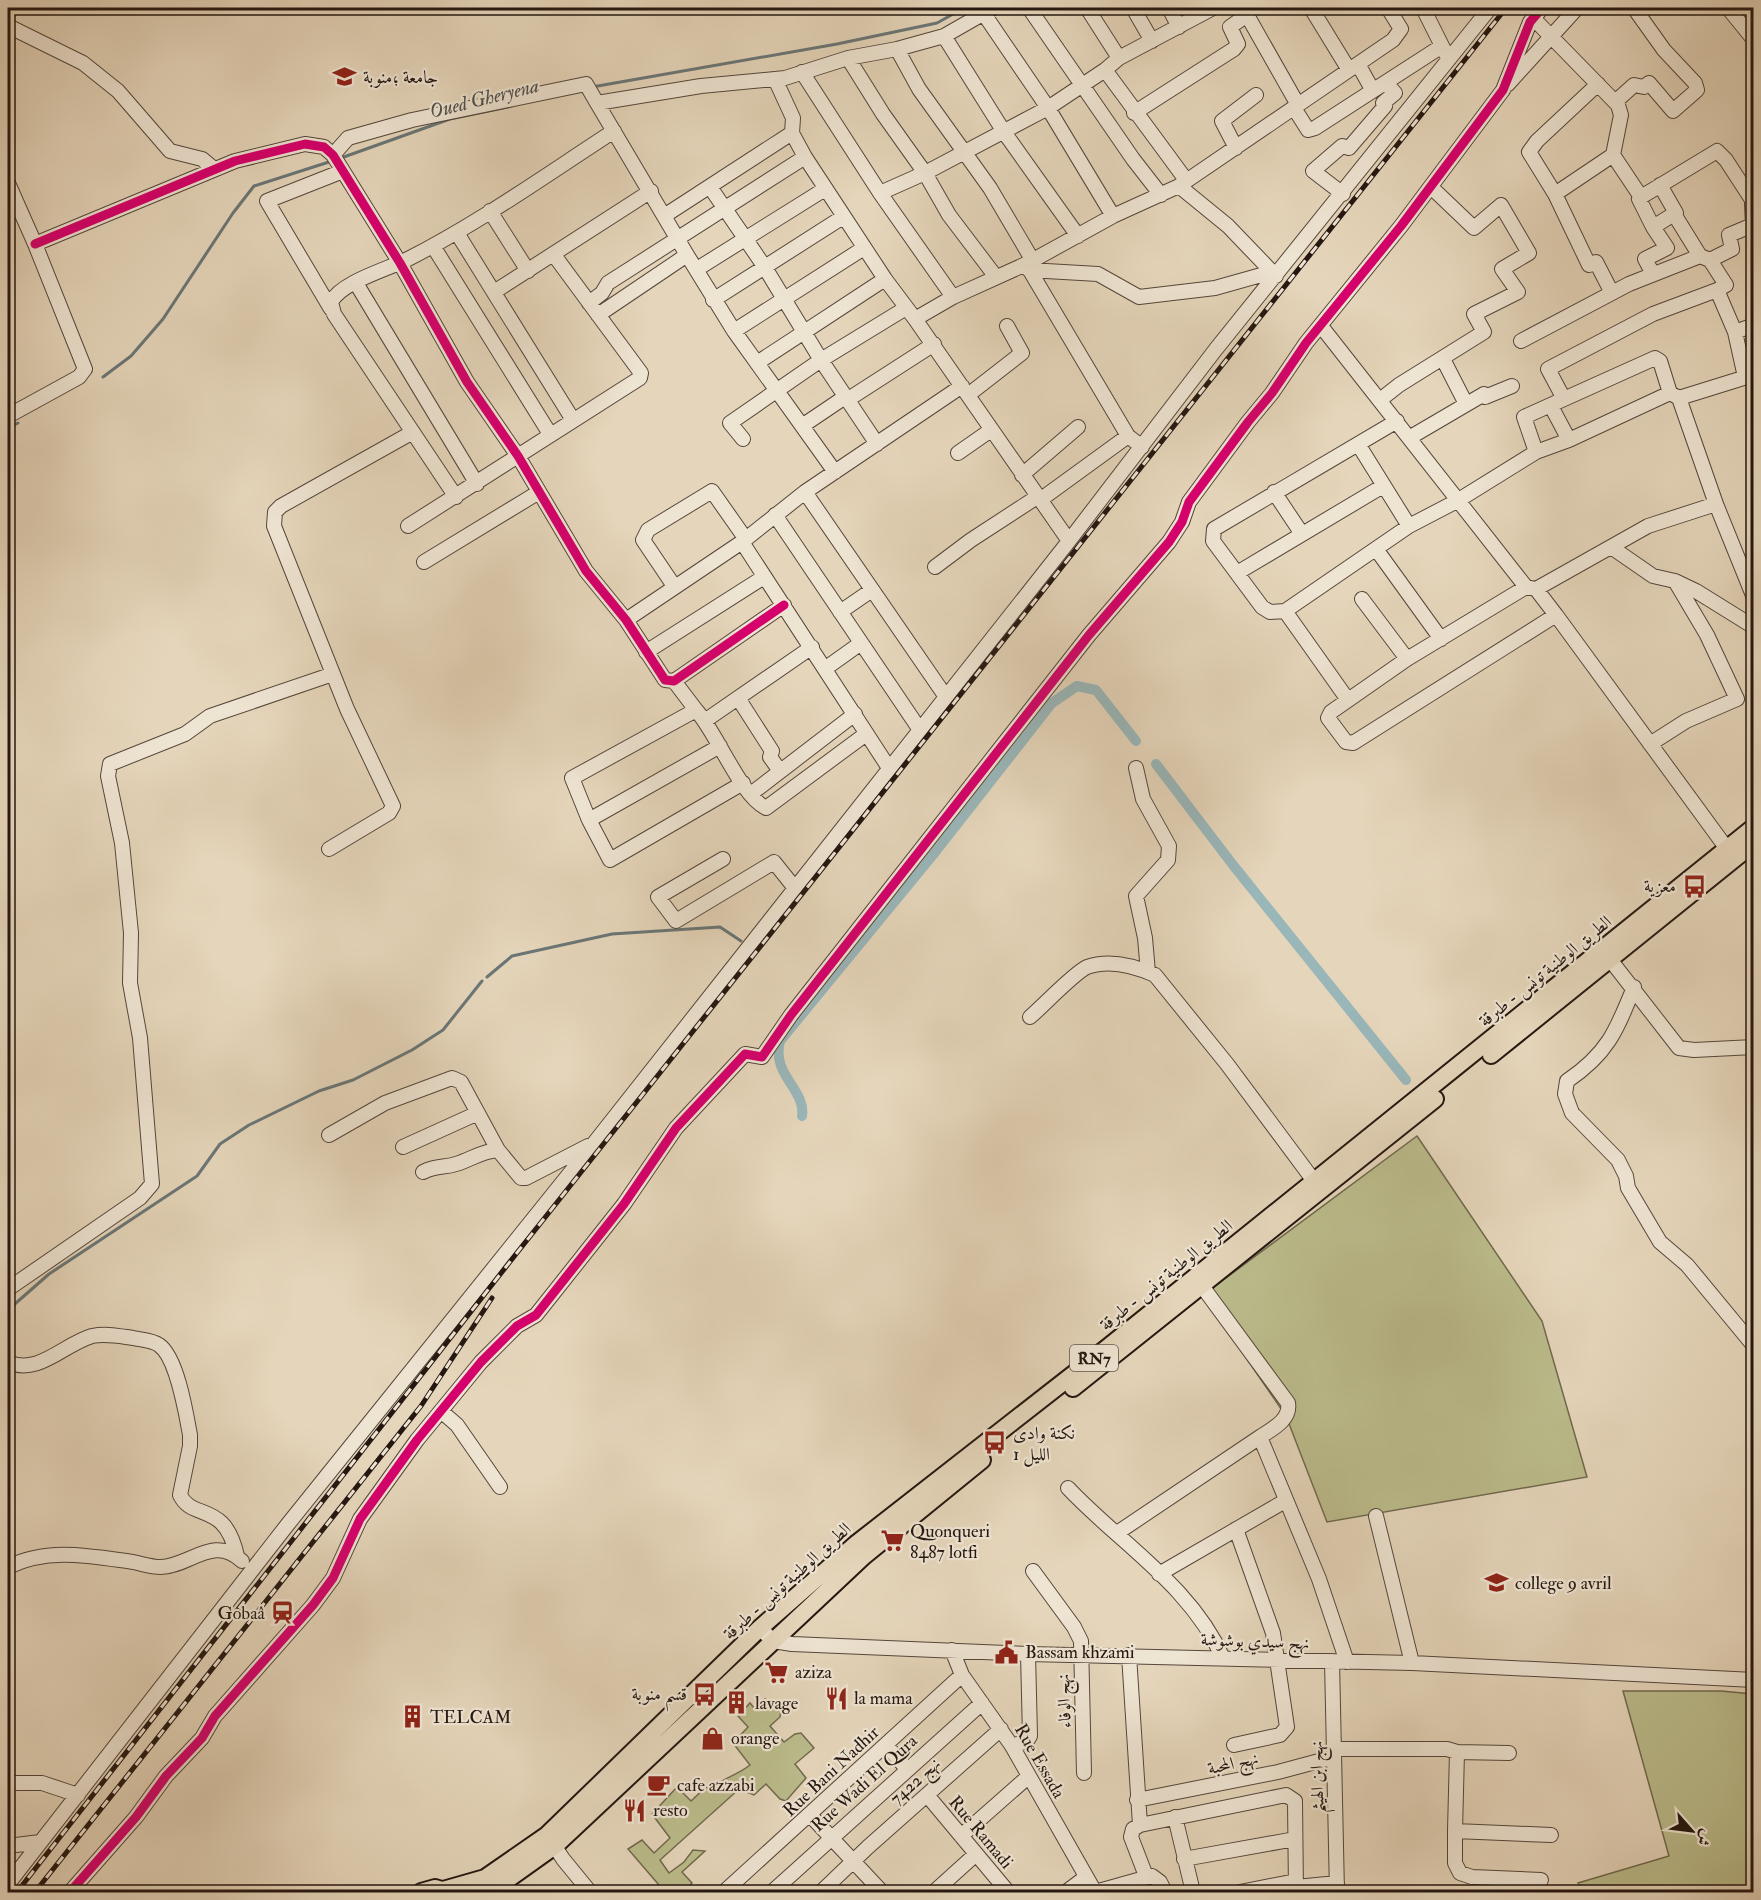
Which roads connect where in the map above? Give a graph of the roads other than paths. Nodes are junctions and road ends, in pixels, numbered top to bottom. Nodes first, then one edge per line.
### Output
1 (1029, 8) edge
2 (1087, 8) edge
3 (1133, 8) edge
4 (1169, 8) edge
5 (1213, 8) edge
6 (1311, 8) edge
7 (1388, 8) edge
8 (1423, 8) edge
9 (1490, 8) edge
10 (1577, 8) edge
11 (1635, 8) edge
12 (1728, 8) edge
13 (989, 11) edge
14 (1245, 11) edge
15 (1537, 13) edge
16 (8, 26) edge
17 (1179, 27) junction
18 (944, 36) junction
19 (1551, 36) junction
20 (1754, 40) edge
21 (1152, 41) junction
22 (1442, 46) junction
23 (897, 50) junction
24 (849, 58) junction
25 (1119, 58) junction
26 (1449, 59) junction
27 (1353, 67) junction
28 (1105, 70) junction
29 (802, 72) junction
30 (775, 80) junction
31 (1386, 83) junction
32 (1598, 84) junction
33 (1084, 85) junction
34 (1503, 90) junction
35 (1373, 91) junction
36 (592, 93) junction
37 (1256, 95) dead end
38 (1615, 102) junction
39 (1296, 106) junction
40 (1048, 108) junction
41 (1134, 112) junction
42 (614, 131) junction
43 (1004, 132) junction
44 (792, 133) junction
45 (1236, 148) junction
46 (965, 153) junction
47 (1613, 155) junction
48 (804, 157) junction
49 (338, 163) junction
50 (214, 169) junction
51 (925, 173) junction
52 (8, 183) edge
53 (1183, 183) junction
54 (1660, 185) junction
55 (710, 187) junction
56 (1431, 187) junction
57 (825, 189) junction
58 (651, 191) junction
59 (880, 193) junction
60 (1343, 194) junction
61 (1555, 194) junction
62 (1161, 195) junction
63 (1641, 198) junction
64 (1753, 204) edge
65 (723, 207) junction
66 (490, 212) junction
67 (1674, 214) junction
68 (664, 216) junction
69 (1113, 216) junction
70 (843, 217) junction
71 (1653, 227) junction
72 (457, 233) junction
73 (677, 236) junction
74 (1078, 236) junction
75 (745, 240) junction
76 (35, 243) junction
77 (433, 246) junction
78 (864, 248) junction
79 (554, 255) junction
80 (687, 255) junction
81 (1705, 258) junction
82 (400, 263) junction
83 (1030, 265) junction
84 (765, 266) junction
85 (697, 269) junction
86 (528, 271) junction
87 (1274, 274) junction
88 (1653, 274) junction
89 (996, 277) junction
90 (885, 279) junction
91 (356, 283) junction
92 (1717, 290) junction
93 (494, 292) junction
94 (1612, 293) junction
95 (953, 297) junction
96 (713, 300) junction
97 (784, 300) junction
98 (589, 303) junction
99 (331, 309) junction
100 (910, 314) junction
101 (598, 315) junction
102 (1754, 325) edge
103 (1007, 326) dead end
104 (1321, 326) junction
105 (734, 331) junction
106 (804, 332) junction
107 (1735, 332) junction
108 (1521, 341) dead end
109 (934, 344) junction
110 (1443, 359) junction
111 (821, 360) junction
112 (757, 363) junction
113 (1749, 376) edge
114 (1512, 386) dead end
115 (777, 390) junction
116 (965, 391) junction
117 (1675, 395) junction
118 (846, 399) junction
119 (1380, 400) junction
120 (1558, 403) junction
121 (1466, 404) junction
122 (8, 416) edge
123 (573, 420) junction
124 (1397, 421) junction
125 (802, 426) junction
126 (1078, 427) dead end
127 (991, 430) junction
128 (412, 432) junction
129 (550, 434) junction
130 (1128, 436) junction
131 (1409, 438) junction
132 (743, 439) dead end
133 (1569, 440) junction
134 (877, 444) junction
135 (1358, 444) junction
136 (1142, 447) junction
137 (1536, 452) junction
138 (958, 453) dead end
139 (518, 456) junction
140 (835, 472) junction
141 (1022, 475) junction
142 (477, 484) junction
143 (1383, 486) junction
144 (539, 492) junction
145 (805, 492) junction
146 (1274, 492) junction
147 (456, 497) junction
148 (1038, 499) junction
149 (1457, 501) junction
150 (1716, 504) junction
151 (775, 515) junction
152 (408, 526) dead end
153 (1409, 526) junction
154 (1302, 534) junction
155 (744, 540) junction
156 (1069, 541) junction
157 (1611, 547) junction
158 (1376, 549) junction
159 (424, 562) dead end
160 (935, 567) dead end
161 (1237, 573) junction
162 (764, 577) junction
163 (1675, 581) junction
164 (674, 586) junction
165 (1531, 588) junction
166 (872, 590) junction
167 (1754, 598) edge
168 (1362, 599) dead end
169 (784, 605) junction
170 (1285, 611) junction
171 (840, 612) junction
172 (1556, 615) junction
173 (626, 620) junction
174 (1754, 627) edge
175 (1441, 639) junction
176 (861, 643) junction
177 (812, 647) junction
178 (646, 652) junction
179 (1407, 659) junction
180 (826, 668) junction
181 (333, 674) junction
182 (674, 681) junction
183 (946, 697) junction
184 (738, 698) junction
185 (1348, 700) junction
186 (855, 714) junction
187 (701, 715) junction
188 (920, 730) junction
189 (867, 734) junction
190 (1650, 744) junction
191 (720, 746) junction
192 (890, 768) junction
193 (1136, 768) dead end
194 (780, 771) junction
195 (747, 788) junction
196 (589, 820) junction
197 (1754, 827) edge
198 (1754, 843) edge
199 (329, 849) dead end
200 (1731, 854) junction
201 (723, 859) dead end
202 (794, 887) junction
203 (1605, 954) junction
204 (1148, 972) junction
205 (1634, 987) junction
206 (1030, 1017) dead end
207 (1754, 1047) edge
208 (478, 1113) junction
209 (329, 1135) dead end
210 (595, 1142) junction
211 (403, 1147) dead end
212 (498, 1150) junction
213 (423, 1172) dead end
214 (1314, 1181) junction
215 (1202, 1286) junction
216 (8, 1288) edge
217 (1168, 1305) junction
218 (1754, 1346) edge
219 (8, 1362) edge
220 (441, 1411) junction
221 (1260, 1437) junction
222 (500, 1487) dead end
223 (1068, 1488) dead end
224 (1285, 1501) junction
225 (1377, 1516) dead end
226 (1236, 1529) junction
227 (1117, 1533) junction
228 (237, 1556) junction
229 (8, 1567) edge
230 (1033, 1571) dead end
231 (250, 1572) junction
232 (1159, 1574) junction
233 (760, 1629) junction
234 (773, 1641) junction
235 (952, 1650) junction
236 (1028, 1654) junction
237 (1080, 1655) junction
238 (1129, 1655) junction
239 (1223, 1658) junction
240 (1278, 1661) junction
241 (1332, 1661) junction
242 (1347, 1662) junction
243 (1412, 1664) junction
244 (962, 1675) junction
245 (1754, 1680) edge
246 (982, 1702) junction
247 (1001, 1729) junction
248 (886, 1745) junction
249 (1234, 1745) dead end
250 (1012, 1746) junction
251 (1457, 1752) junction
252 (1334, 1753) junction
253 (1509, 1753) dead end
254 (907, 1768) junction
255 (1084, 1773) dead end
256 (1029, 1776) junction
257 (8, 1783) edge
258 (78, 1795) junction
259 (927, 1795) junction
260 (1137, 1800) junction
261 (810, 1815) junction
262 (1175, 1817) junction
263 (1140, 1825) junction
264 (1455, 1831) junction
265 (1551, 1835) dead end
266 (961, 1836) junction
267 (831, 1838) junction
268 (1295, 1839) junction
269 (551, 1840) junction
270 (40, 1842) junction
271 (8, 1846) edge
272 (976, 1854) junction
273 (1184, 1859) junction
274 (854, 1861) junction
275 (1146, 1876) junction
276 (1086, 1877) junction
277 (1541, 1880) dead end
278 (8, 1884) edge
279 (1296, 1887) edge
280 (1337, 1888) edge
281 (445, 1891) edge
282 (1095, 1892) edge
283 (70, 1893) edge
284 (421, 1893) edge
285 (490, 1893) edge
286 (590, 1893) edge
287 (724, 1893) edge
288 (772, 1893) edge
289 (821, 1893) edge
290 (882, 1893) edge
291 (934, 1893) edge
292 (1008, 1893) edge
293 (1066, 1893) edge
294 (1165, 1893) edge
295 (1193, 1893) edge
296 (1240, 1893) edge

1 - 33 street
2 - 25 street
3 - 21 street
4 - 17 street
5 - 17 street
6 - 27 street
7 - 27 street
8 - 22 street
9 - 26 street
10 - 19 street
11 - 38 street
12 - 20 street
13 - 18 street
13 - 40 street
14 - 39 street
14 - 41 street
15 - 19 street
15 - 34 street
16 - 50 street
17 - 21 street
18 - 23 street
18 - 43 street
19 - 32 street
19 - 34 street
21 - 25 street
22 - 26 street
22 - 31 street
23 - 24 street
23 - 46 street
24 - 29 street
24 - 51 street
25 - 28 street
26 - 60 street
27 - 35 street
27 - 39 street
28 - 33 street
28 - 41 street
29 - 30 street
29 - 59 street
30 - 36 street
30 - 44 street
31 - 35 street
31 - 60 street
32 - 38 street
32 - 61 street
33 - 40 street
33 - 62 street
34 - 56 street
35 - 39 street
36 - 42 street
36 - 49 street
37 - 45 street
38 - 47 street
39 - 45 street
40 - 43 street
40 - 69 street
41 - 53 street
42 - 58 street
42 - 66 street
43 - 46 street
43 - 74 street
44 - 48 street
44 - 55 street
45 - 53 street
46 - 51 street
46 - 83 street
47 - 61 street
47 - 63 street
48 - 57 street
48 - 65 street
49 - 50 street
49 - 82 street
49 - 99 street
50 - 76 street
51 - 59 street
51 - 89 street
52 - 76 street
53 - 62 street
53 - 87 street
54 - 63 street
54 - 64 street
54 - 67 street
55 - 65 street
55 - 68 street
56 - 104 street
56 - 110 street
57 - 70 street
57 - 75 street
58 - 68 street
58 - 79 street
59 - 95 street
60 - 87 street
61 - 94 street
62 - 69 street
63 - 71 street
64 - 81 street
65 - 73 street
65 - 75 street
66 - 72 street
66 - 86 street
67 - 71 street
67 - 81 street
68 - 73 street
69 - 74 street
70 - 78 street
70 - 84 street
71 - 88 street
72 - 77 street
72 - 93 street
73 - 80 street
73 - 98 street
74 - 83 street
75 - 84 street
75 - 85 street
76 - 122 street
77 - 82 street
77 - 129 street
78 - 90 street
78 - 97 street
79 - 86 street
79 - 98 street
80 - 85 street
80 - 101 street
81 - 88 street
81 - 92 street
82 - 91 street
82 - 139 street
83 - 87 street
83 - 89 street
83 - 130 street
84 - 96 street
84 - 97 street
85 - 96 street
86 - 93 street
87 - 136 street
88 - 94 street
89 - 95 street
90 - 100 street
90 - 106 street
91 - 99 street
91 - 142 street
92 - 107 street
92 - 120 street
93 - 123 street
94 - 108 street
95 - 100 street
96 - 105 street
97 - 105 street
97 - 106 street
98 - 101 street
99 - 128 street
100 - 109 street
100 - 111 street
101 - 123 street
102 - 107 street
103 - 116 street
104 - 119 street
104 - 220 street
105 - 112 street
106 - 111 street
106 - 112 street
107 - 113 street
109 - 116 street
109 - 118 street
110 - 119 street
110 - 121 street
111 - 115 street
111 - 118 street
112 - 115 street
113 - 117 street
114 - 121 street
115 - 125 street
115 - 132 street
116 - 127 street
116 - 134 street
117 - 120 street
117 - 133 street
117 - 150 street
118 - 125 street
118 - 134 street
119 - 124 street
120 - 133 street
120 - 137 street
121 - 131 street
123 - 129 street
124 - 131 street
124 - 135 street
125 - 140 street
126 - 141 street
127 - 138 street
127 - 141 street
128 - 147 street
128 - 181 street
129 - 139 street
130 - 136 street
130 - 148 street
131 - 149 street
133 - 137 street
134 - 140 street
135 - 143 street
135 - 146 street
136 - 156 street
137 - 149 street
139 - 142 street
139 - 144 street
140 - 145 street
141 - 148 street
142 - 147 street
143 - 153 street
143 - 154 street
144 - 159 street
144 - 173 street
145 - 151 street
145 - 166 street
146 - 154 street
146 - 161 street
147 - 152 street
148 - 156 street
148 - 160 street
149 - 153 street
149 - 165 street
150 - 157 street
150 - 167 street
151 - 155 street
151 - 171 street
153 - 158 street
154 - 161 street
155 - 162 street
155 - 164 street
155 - 164 street
156 - 183 street
157 - 163 street
157 - 165 street
158 - 170 street
158 - 175 street
161 - 170 street
162 - 169 street
162 - 178 street
163 - 174 street
163 - 190 street
164 - 173 street
165 - 172 street
165 - 175 street
166 - 171 street
166 - 183 street
168 - 179 street
169 - 177 street
169 - 182 street
170 - 185 street
171 - 176 street
172 - 185 street
172 - 190 street
173 - 178 street
175 - 179 street
176 - 180 street
176 - 188 street
177 - 180 street
177 - 184 street
178 - 182 street
179 - 185 street
180 - 186 street
181 - 199 street
181 - 216 street
182 - 187 street
183 - 188 street
184 - 187 street
184 - 194 street
186 - 189 street
186 - 194 street
187 - 191 street
187 - 196 street
188 - 192 street
189 - 192 street
189 - 195 street
190 - 200 street
191 - 195 street
191 - 196 street
192 - 202 street
193 - 204 street
194 - 195 street
195 - 196 street
197 - 200 main road, الطريق الوطنية تونس - طبرقة / RN7
198 - 200 main road, الطريق الوطنية تونس - طبرقة / RN7
200 - 203 main road, الطريق الوطنية تونس - طبرقة / RN7
201 - 202 street
202 - 210 street
203 - 205 street
203 - 214 main road, الطريق الوطنية تونس - طبرقة / RN7
203 - 215 main road, الطريق الوطنية تونس - طبرقة / RN7
204 - 206 street
204 - 214 street
205 - 207 street
205 - 218 street
208 - 209 street
208 - 211 street
208 - 212 street
210 - 212 street
210 - 231 street
212 - 213 street
214 - 217 main road, الطريق الوطنية تونس - طبرقة / RN7
215 - 217 main road, الطريق الوطنية تونس - طبرقة / RN7
215 - 221 street
217 - 233 main road, الطريق الوطنية تونس - طبرقة / RN7
217 - 234 main road, الطريق الوطنية تونس - طبرقة / RN7
219 - 228 street
220 - 222 street
220 - 283 street
221 - 224 street
221 - 227 street
223 - 227 street
224 - 226 street
224 - 242 street
225 - 243 street
226 - 232 street
226 - 240 street
227 - 232 street
228 - 229 street
228 - 231 street
230 - 237 street, نهج الوفاء
231 - 258 street
232 - 239 street
233 - 234 street
233 - 269 main road, الطريق الوطنية تونس - طبرقة / RN7
234 - 235 street, نهج سيدي بوشوشة
234 - 269 main road, الطريق الوطنية تونس - طبرقة / RN7
235 - 236 street, نهج سيدي بوشوشة
235 - 244 street, Rue Essada
236 - 237 street, نهج سيدي بوشوشة
236 - 250 street
237 - 238 street, نهج سيدي بوشوشة
237 - 255 street, نهج الوفاء
238 - 239 street, نهج سيدي بوشوشة
238 - 260 street
239 - 240 street, نهج سيدي بوشوشة
240 - 241 street, نهج سيدي بوشوشة
240 - 249 street
241 - 242 street, نهج سيدي بوشوشة
241 - 252 street, نهج ابن الهيثم
242 - 243 street, نهج سيدي بوشوشة
243 - 245 street, نهج سيدي بوشوشة
244 - 246 street, Rue Essada
244 - 248 street, Rue Bani Nadhir
246 - 247 street, Rue Essada
246 - 254 street, Rue Wadi El Qura
247 - 250 street, Rue Essada
247 - 259 street, نهج 7422
248 - 254 street
248 - 261 street, Rue Bani Nadhir
250 - 256 street, Rue Essada
251 - 252 street, نهج المحبة
251 - 253 street, نهج المحبة
251 - 264 street
252 - 260 street, نهج المحبة
252 - 280 street, نهج ابن الهيثم
254 - 267 street, Rue Wadi El Qura
256 - 266 street
256 - 276 street, Rue Essada
257 - 258 street
258 - 270 street
259 - 266 street, Rue Ramadi
259 - 274 street, نهج 7422
260 - 263 street
261 - 267 street
261 - 287 street, Rue Bani Nadhir
262 - 263 street
262 - 268 street
262 - 273 street
263 - 275 street
264 - 265 street
264 - 277 street
266 - 272 street, Rue Ramadi
267 - 274 street
267 - 288 street, Rue Wadi El Qura
268 - 273 street
268 - 279 street
269 - 281 main road, الطريق الوطنية تونس - طبرقة / RN7
269 - 285 main road, الطريق الوطنية تونس - طبرقة / RN7
269 - 286 street
270 - 271 street
270 - 278 street
272 - 291 street
272 - 292 street, Rue Ramadi
273 - 295 street
274 - 289 street, نهج 7422
274 - 290 street
275 - 282 street
275 - 294 street
276 - 282 street, Rue Essada
276 - 293 street
279 - 280 street
279 - 296 street
281 - 284 main road, RN7

